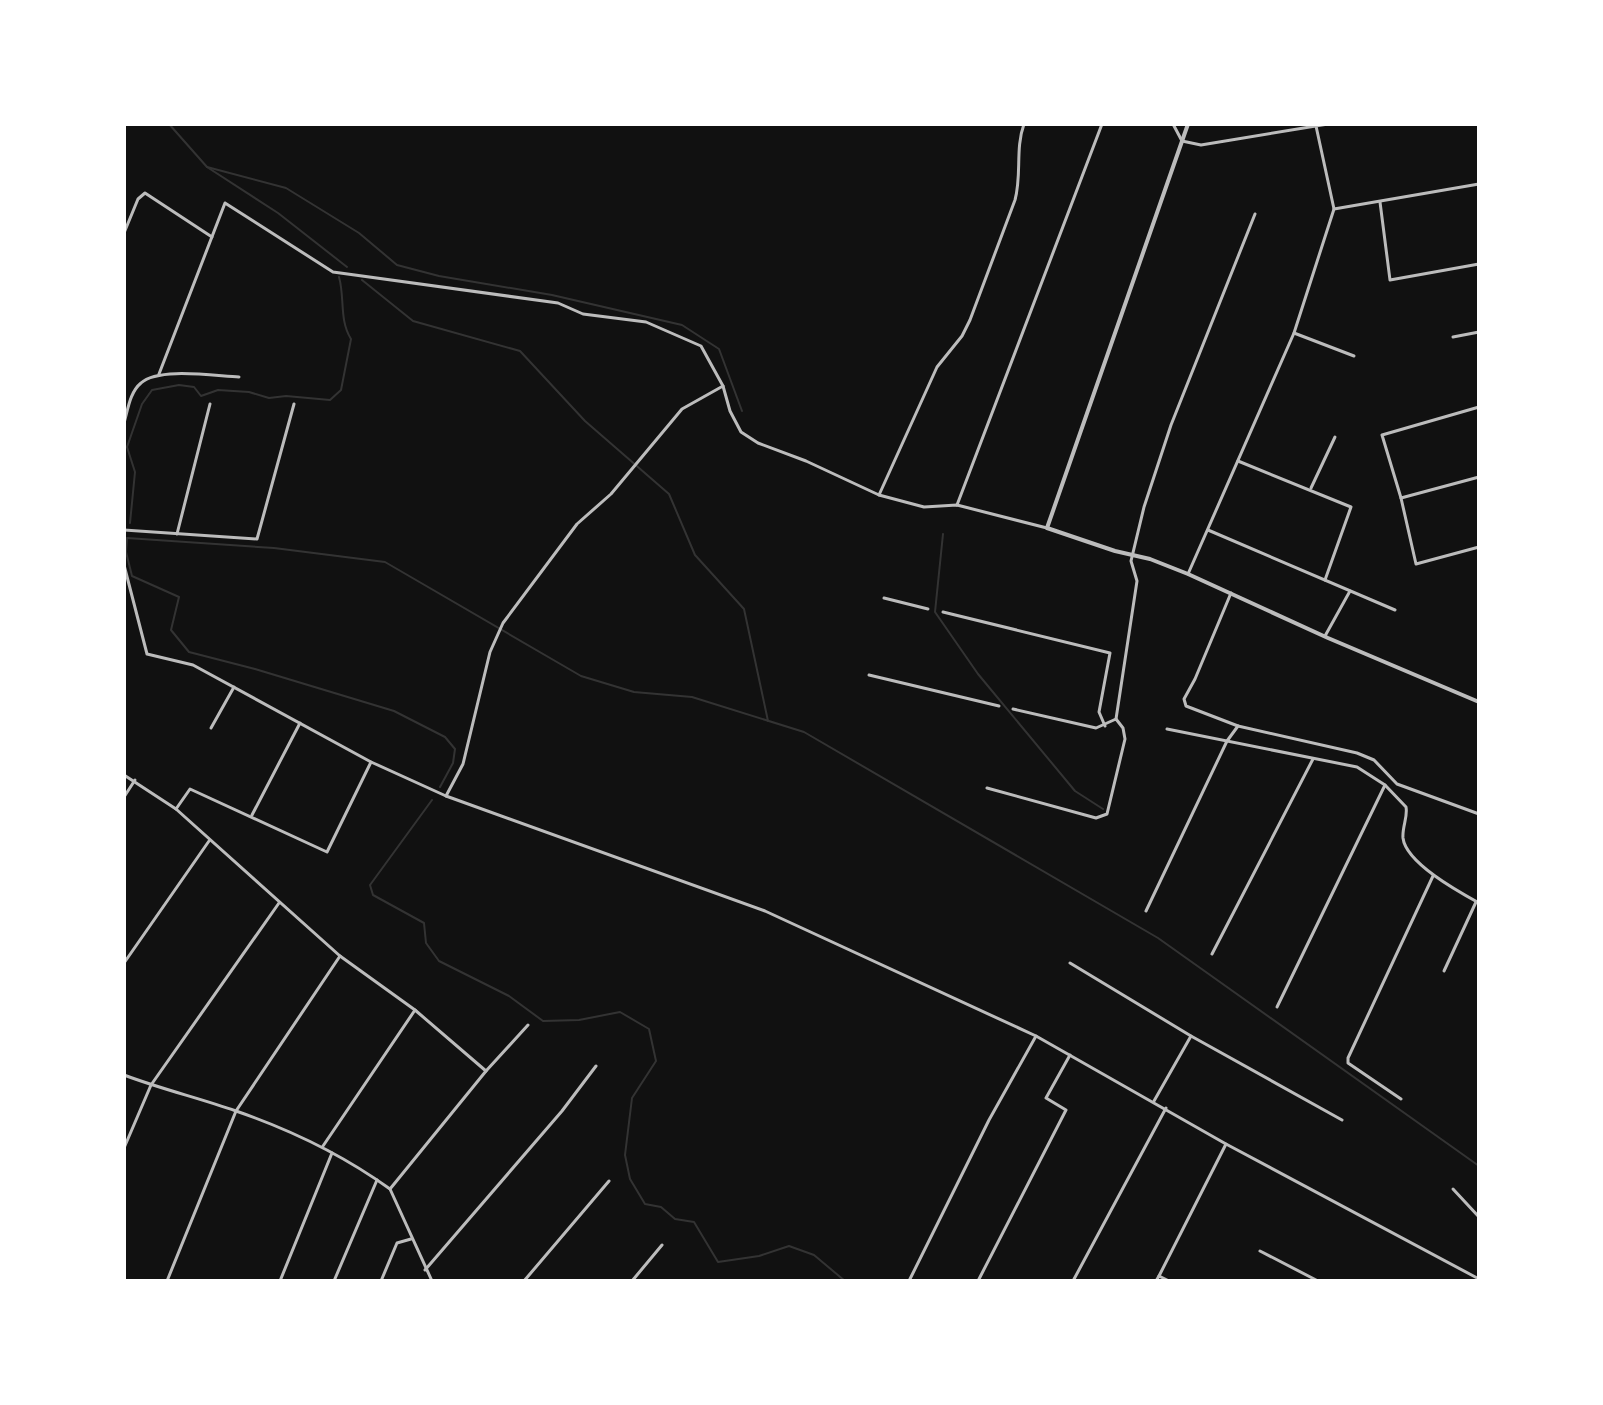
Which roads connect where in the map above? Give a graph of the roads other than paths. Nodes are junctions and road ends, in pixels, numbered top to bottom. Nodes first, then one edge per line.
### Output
1 (1024, 124) edge
2 (1102, 124) edge
3 (1173, 124) edge
4 (1188, 124) edge
5 (1328, 124) edge
6 (1316, 126) junction
7 (1182, 141) junction
8 (1479, 184) edge
9 (1380, 202) junction
10 (1334, 209) junction
11 (1255, 214) dead end
12 (125, 235) edge
13 (212, 237) junction
14 (1479, 264) edge
15 (1479, 332) edge
16 (1294, 333) junction
17 (1453, 337) dead end
18 (1354, 356) dead end
19 (159, 374) junction
20 (239, 377) dead end
21 (723, 386) junction
22 (124, 393) edge
23 (131, 396) junction
24 (210, 404) dead end
25 (294, 404) dead end
26 (1479, 407) edge
27 (124, 423) edge
28 (1335, 437) dead end
29 (1238, 461) junction
30 (1479, 477) edge
31 (1311, 489) junction
32 (879, 495) junction
33 (1401, 498) junction
34 (957, 505) junction
35 (1047, 528) junction
36 (124, 530) edge
37 (1208, 530) junction
38 (177, 534) junction
39 (1479, 547) edge
40 (1133, 554) junction
41 (124, 565) edge
42 (1188, 574) junction
43 (1325, 580) junction
44 (1350, 591) junction
45 (1231, 593) junction
46 (884, 598) dead end
47 (928, 609) dead end
48 (1395, 610) dead end
49 (943, 612) dead end
50 (1325, 636) junction
51 (869, 675) dead end
52 (234, 687) junction
53 (1479, 702) edge
54 (999, 706) dead end
55 (1013, 709) dead end
56 (1116, 719) junction
57 (300, 723) junction
58 (1105, 726) junction
59 (1238, 726) junction
60 (211, 728) dead end
61 (1167, 729) dead end
62 (1227, 741) junction
63 (1313, 758) junction
64 (371, 762) junction
65 (124, 775) edge
66 (135, 780) junction
67 (1385, 785) junction
68 (987, 788) dead end
69 (446, 796) junction
70 (124, 797) edge
71 (176, 809) junction
72 (1479, 814) edge
73 (252, 817) junction
74 (209, 841) junction
75 (1433, 876) junction
76 (279, 903) junction
77 (1478, 903) edge
78 (1146, 911) dead end
79 (1212, 954) dead end
80 (340, 956) junction
81 (124, 963) edge
82 (1070, 963) dead end
83 (1444, 971) dead end
84 (1277, 1007) dead end
85 (415, 1010) junction
86 (528, 1025) dead end
87 (1036, 1036) junction
88 (1191, 1036) junction
89 (1070, 1055) junction
90 (596, 1066) dead end
91 (486, 1071) junction
92 (124, 1075) edge
93 (151, 1085) junction
94 (1401, 1099) dead end
95 (1154, 1101) junction
96 (1166, 1107) junction
97 (236, 1111) junction
98 (1342, 1120) dead end
99 (1226, 1144) junction
100 (323, 1147) junction
101 (124, 1148) edge
102 (332, 1153) junction
103 (377, 1180) junction
104 (609, 1181) dead end
105 (390, 1189) junction
106 (1453, 1189) dead end
107 (1479, 1217) edge
108 (411, 1239) junction
109 (662, 1245) dead end
110 (1260, 1251) dead end
111 (425, 1270) junction
112 (1159, 1276) junction
113 (1479, 1279) edge
114 (167, 1281) edge
115 (280, 1281) edge
116 (334, 1281) edge
117 (381, 1281) edge
118 (432, 1281) edge
119 (524, 1281) edge
120 (632, 1281) edge
121 (909, 1281) edge
122 (978, 1281) edge
123 (1073, 1281) edge
124 (1156, 1281) edge
125 (1169, 1281) edge
126 (1318, 1281) edge

1 - 32 street
2 - 34 street
3 - 7 street
4 - 7 street
5 - 6 street
6 - 7 street
6 - 10 street
7 - 35 street
8 - 9 street
9 - 10 street
9 - 14 street
10 - 16 street
11 - 40 street
12 - 13 street
13 - 19 street
13 - 21 street
15 - 17 street
16 - 18 street
16 - 29 street
19 - 20 street
19 - 23 street
21 - 32 street
21 - 69 street
22 - 23 street
23 - 27 street
24 - 38 street
25 - 38 street
26 - 33 street
28 - 31 street
29 - 31 street
29 - 37 street
30 - 33 street
31 - 43 street
32 - 34 street
33 - 39 street
34 - 35 street
35 - 40 street
36 - 38 street
37 - 42 street
37 - 43 street
40 - 42 street
40 - 56 street
41 - 52 street
42 - 45 street
43 - 44 street
44 - 48 street
44 - 50 street
45 - 50 street
45 - 59 street
46 - 47 street
49 - 58 street
50 - 53 street
51 - 54 street
52 - 57 street
52 - 60 street
55 - 58 street
56 - 58 street
56 - 68 street
57 - 64 street
57 - 73 street
59 - 62 street
59 - 72 street
61 - 62 street
62 - 63 street
62 - 78 street
63 - 67 street
63 - 79 street
64 - 69 street
64 - 73 street
65 - 66 street
66 - 70 street
66 - 71 street
67 - 75 street
67 - 84 street
69 - 87 street
71 - 73 street
71 - 74 street
74 - 76 street
74 - 81 street
75 - 77 street
75 - 94 street
76 - 80 street
76 - 93 street
77 - 83 street
80 - 85 street
80 - 97 street
82 - 88 street
85 - 91 street
85 - 100 street
86 - 91 street
87 - 89 street
87 - 121 street
88 - 95 street
88 - 98 street
89 - 95 street
89 - 122 street
90 - 111 street
91 - 105 street
92 - 93 street
93 - 97 street
93 - 101 street
95 - 96 street
96 - 99 street
96 - 123 street
97 - 100 street
97 - 114 street
99 - 112 street
99 - 113 street
100 - 102 street
102 - 103 street
102 - 115 street
103 - 105 street
103 - 116 street
104 - 119 street
105 - 108 street
106 - 107 street
108 - 111 street
108 - 117 street
109 - 120 street
110 - 126 street
111 - 118 street
112 - 124 street
112 - 125 street

